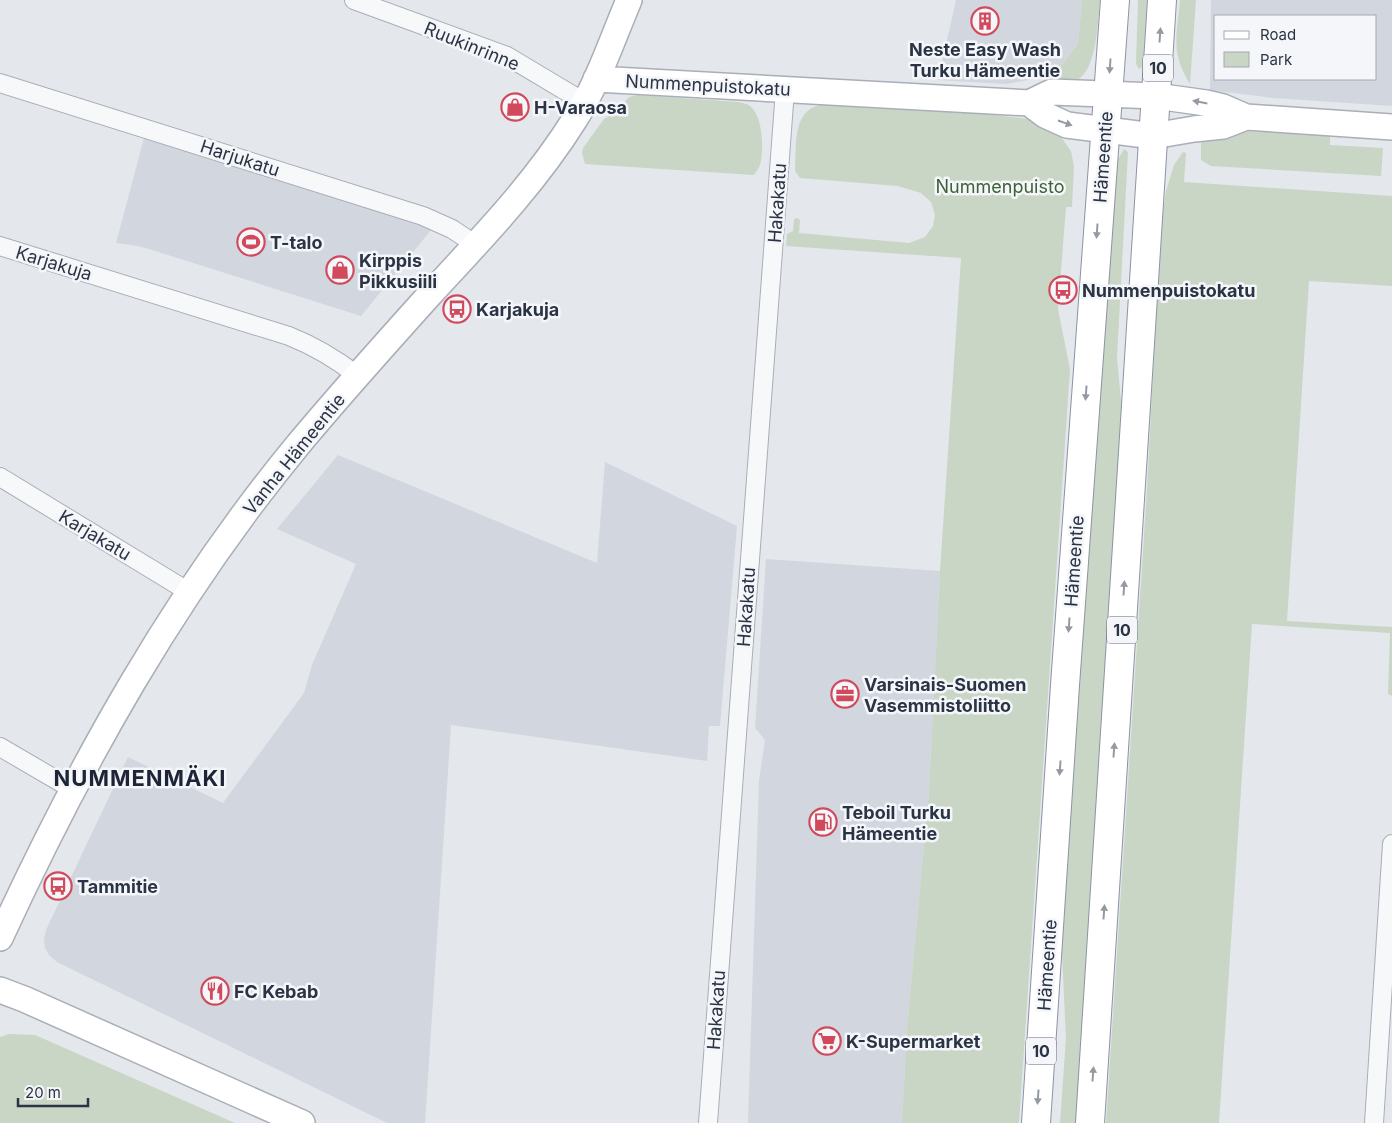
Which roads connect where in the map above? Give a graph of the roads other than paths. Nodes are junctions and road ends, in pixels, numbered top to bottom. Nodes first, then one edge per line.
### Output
1 (354, 0) edge
2 (629, 0) edge
3 (1115, 0) edge
4 (1162, 0) edge
5 (596, 79) junction
6 (0, 84) edge
7 (785, 90) junction
8 (1108, 94) junction
9 (1156, 96) junction
10 (584, 102) junction
11 (1029, 103) junction
12 (1246, 117) junction
13 (1392, 127) edge
14 (1105, 130) junction
15 (1153, 136) junction
16 (476, 245) junction
17 (0, 246) edge
18 (358, 376) junction
19 (0, 478) edge
20 (189, 592) junction
21 (0, 747) edge
22 (72, 789) junction
23 (1392, 844) edge
24 (0, 938) edge
25 (0, 990) edge
26 (302, 1123) edge
27 (708, 1123) edge
28 (1036, 1123) edge
29 (1090, 1123) edge
30 (1374, 1123) edge

1 - 10 street, Ruukinrinne
2 - 5 street, Vanha Hämeentie
3 -> 8 highway, Hämeentie / 10
9 -> 4 highway, 10
5 - 7 street, Nummenpuistokatu
5 - 10 street, Vanha Hämeentie
6 - 16 street, Harjukatu
7 - 11 street, Nummenpuistokatu
7 - 27 street, Hakakatu
8 - 9 street, Nummenpuistokatu
8 - 11 street, Nummenpuistokatu
8 - 14 highway, Hämeentie / 10
12 -> 9 street, Nummenpuistokatu
9 - 15 highway, 10
10 - 16 street, Vanha Hämeentie
11 -> 14 street, Nummenpuistokatu
12 - 13 street, Nummenpuistokatu
12 - 15 street, Nummenpuistokatu
14 - 15 street, Nummenpuistokatu
14 -> 28 highway, Hämeentie / 10
29 -> 15 highway, 10
16 - 18 street, Vanha Hämeentie
17 - 18 street, Karjakuja
18 - 20 street, Vanha Hämeentie
19 - 20 street, Karjakatu
20 - 22 street, Vanha Hämeentie
21 - 22 street
22 - 24 street, Vanha Hämeentie
23 - 30 street
25 - 26 street

